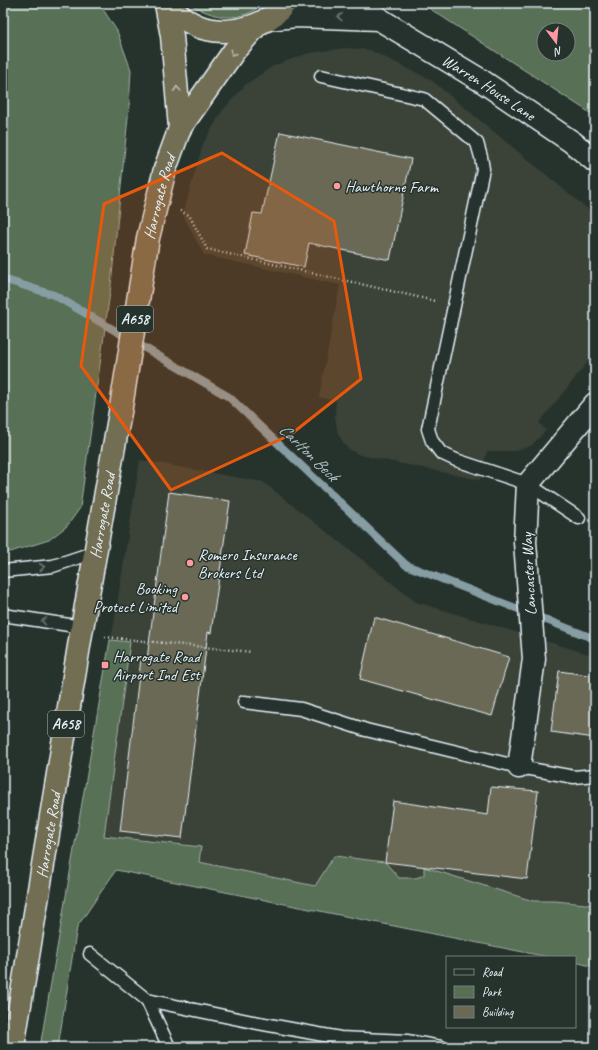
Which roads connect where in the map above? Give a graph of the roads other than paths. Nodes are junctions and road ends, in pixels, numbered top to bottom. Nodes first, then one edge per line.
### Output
1 (166, 3) edge
2 (285, 3) edge
3 (363, 3) edge
4 (378, 19) junction
5 (263, 22) junction
6 (322, 76) dead end
7 (180, 128) junction
8 (595, 160) edge
9 (595, 404) edge
10 (528, 484) junction
11 (579, 518) dead end
12 (95, 552) junction
13 (3, 571) edge
14 (3, 615) edge
15 (82, 631) junction
16 (244, 702) dead end
17 (520, 767) junction
18 (595, 775) edge
19 (90, 954) dead end
20 (148, 1000) junction
21 (373, 1043) edge
22 (13, 1047) edge
23 (169, 1047) edge
24 (442, 1047) edge

1 - 5 highway
7 -> 1 highway, Harrogate Road / A658
2 - 5 highway, Harrogate Road
3 - 4 street, Warren House Lane
4 -> 5 street, Warren House Lane
4 - 8 street, Warren House Lane
5 -> 7 highway, Harrogate Road / A658
6 - 10 lane
7 - 12 highway, Harrogate Road / A658
9 - 10 street
10 - 11 lane
10 - 17 street, Lancaster Way
13 -> 12 lane
12 - 15 highway, Harrogate Road / A658
15 -> 14 lane
15 - 22 highway, Harrogate Road / A658
16 - 17 lane
17 - 18 lane
19 - 20 lane
20 - 21 lane
20 - 23 lane
21 - 24 lane

